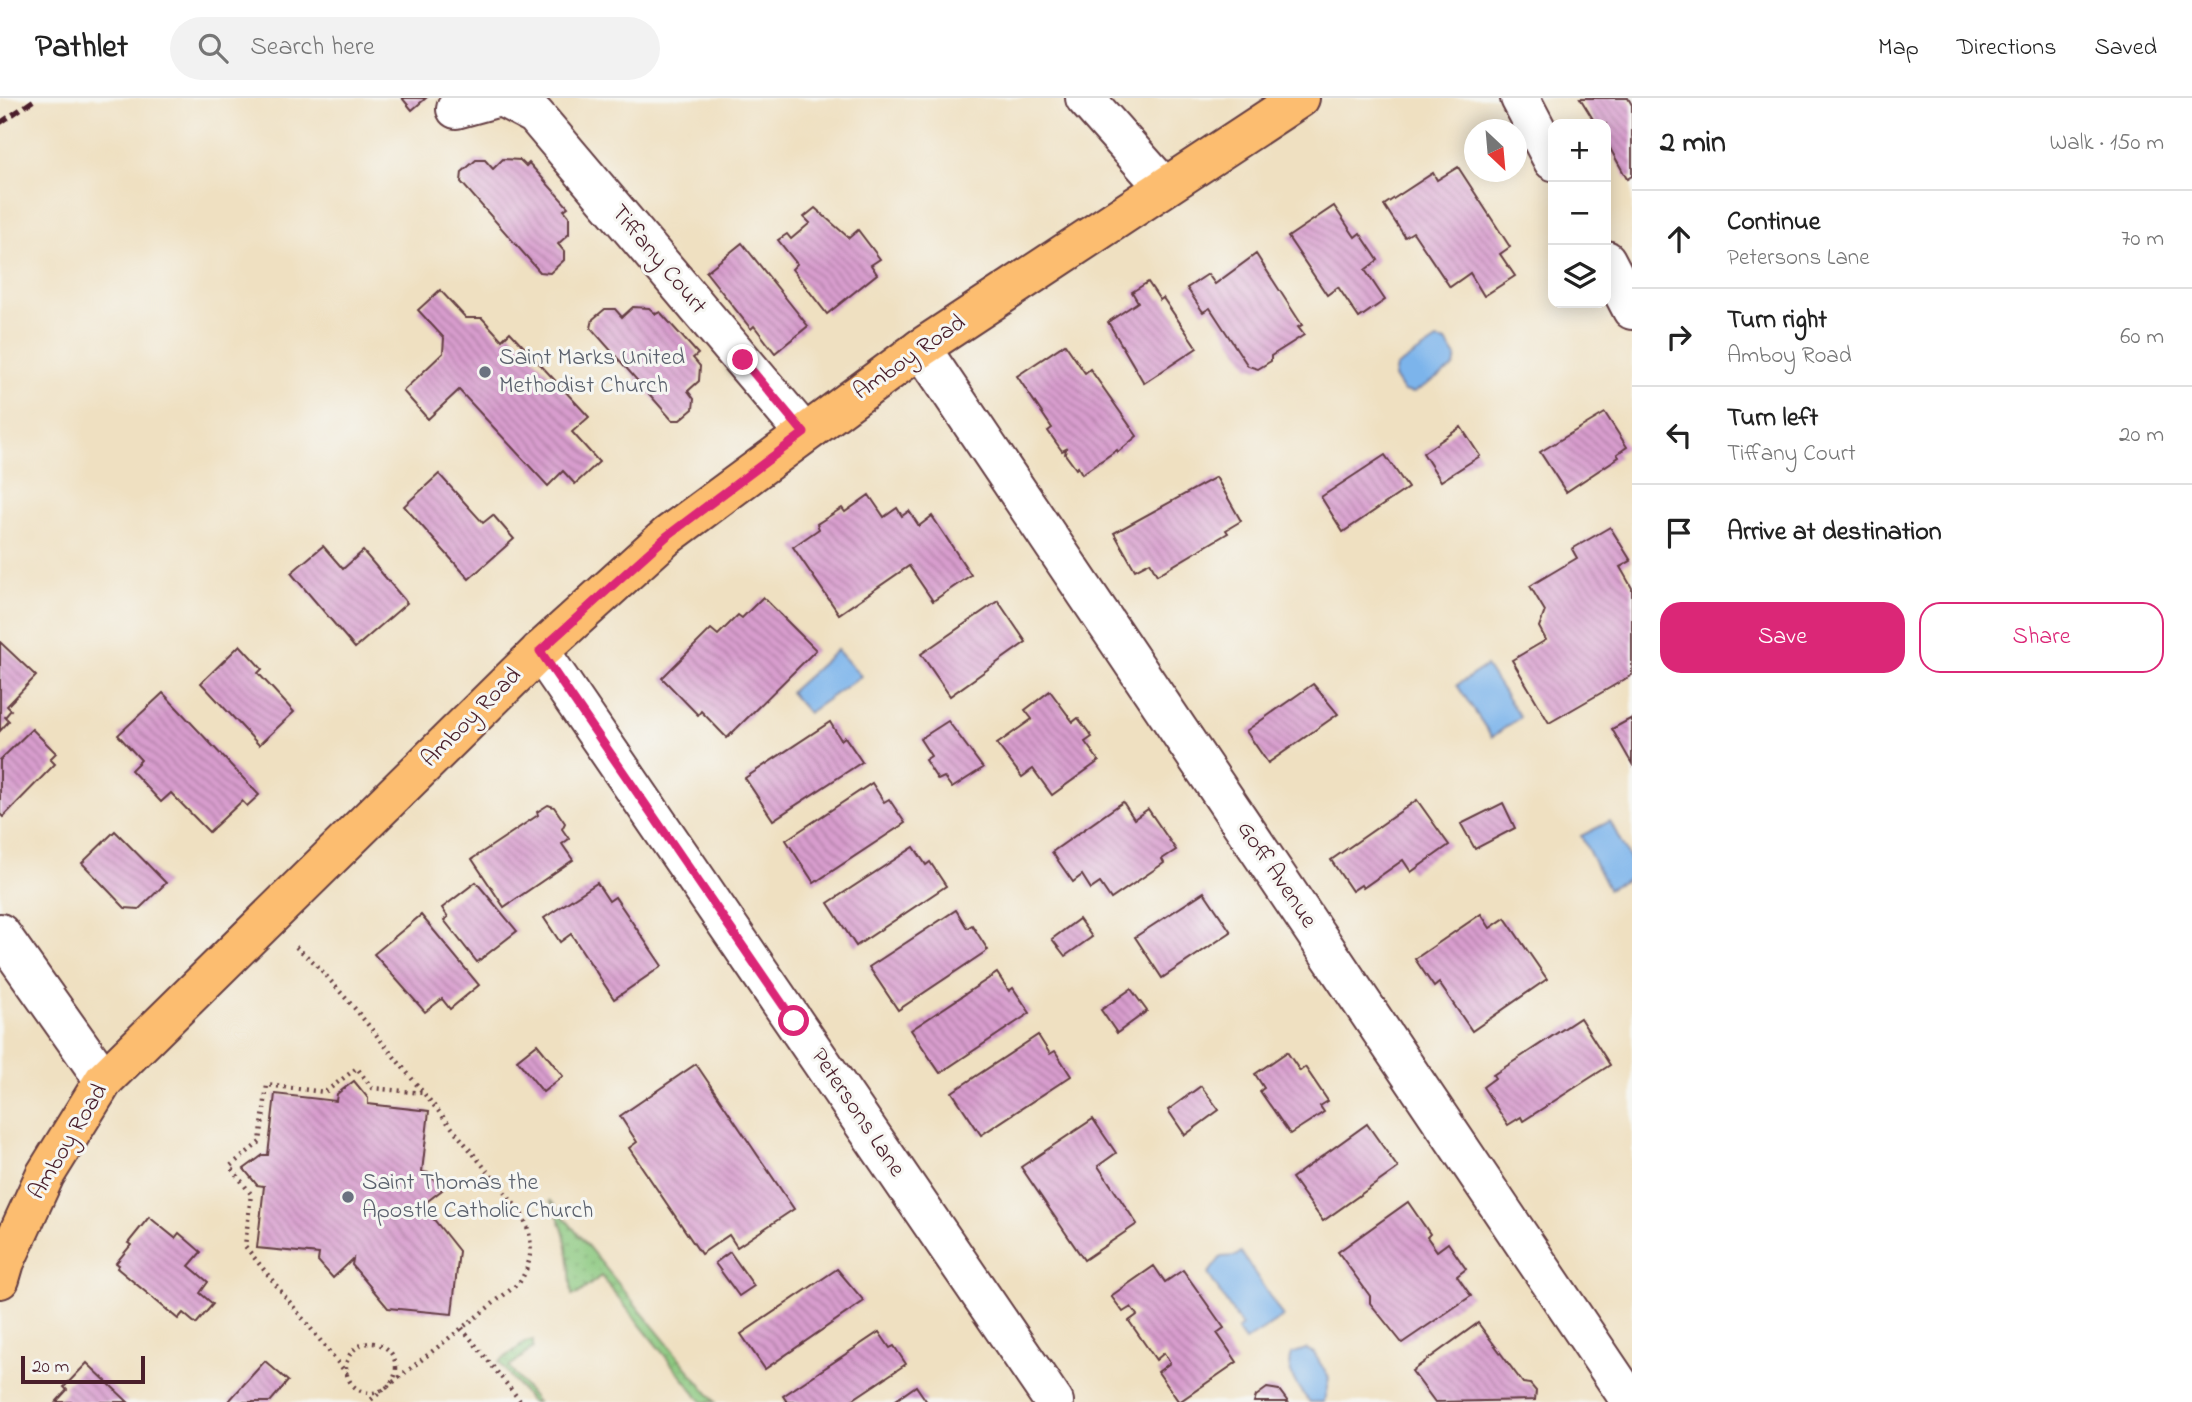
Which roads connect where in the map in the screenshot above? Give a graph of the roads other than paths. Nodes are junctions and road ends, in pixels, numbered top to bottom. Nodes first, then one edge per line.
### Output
1 (496, 98) edge
2 (503, 98) edge
3 (1085, 98) edge
4 (1300, 98) edge
5 (1520, 98) edge
6 (456, 109) dead end
7 (1548, 151) edge
8 (1164, 187) junction
9 (1611, 270) edge
10 (1632, 310) edge
11 (921, 348) junction
12 (804, 433) junction
13 (540, 651) junction
14 (0, 933) edge
15 (104, 1080) junction
16 (0, 1279) edge
17 (1054, 1402) edge
18 (1631, 1402) edge

1 - 6 street
2 - 12 street, Tiffany Court
3 - 8 street
4 - 8 main road, Amboy Road
5 - 7 street
8 - 11 main road, Amboy Road
9 - 10 street
11 - 12 main road, Amboy Road
11 - 18 street, Goff Avenue
12 - 13 main road, Amboy Road
13 - 15 main road, Amboy Road
13 - 17 street, Petersons Lane
14 - 15 street
15 - 16 main road, Amboy Road

